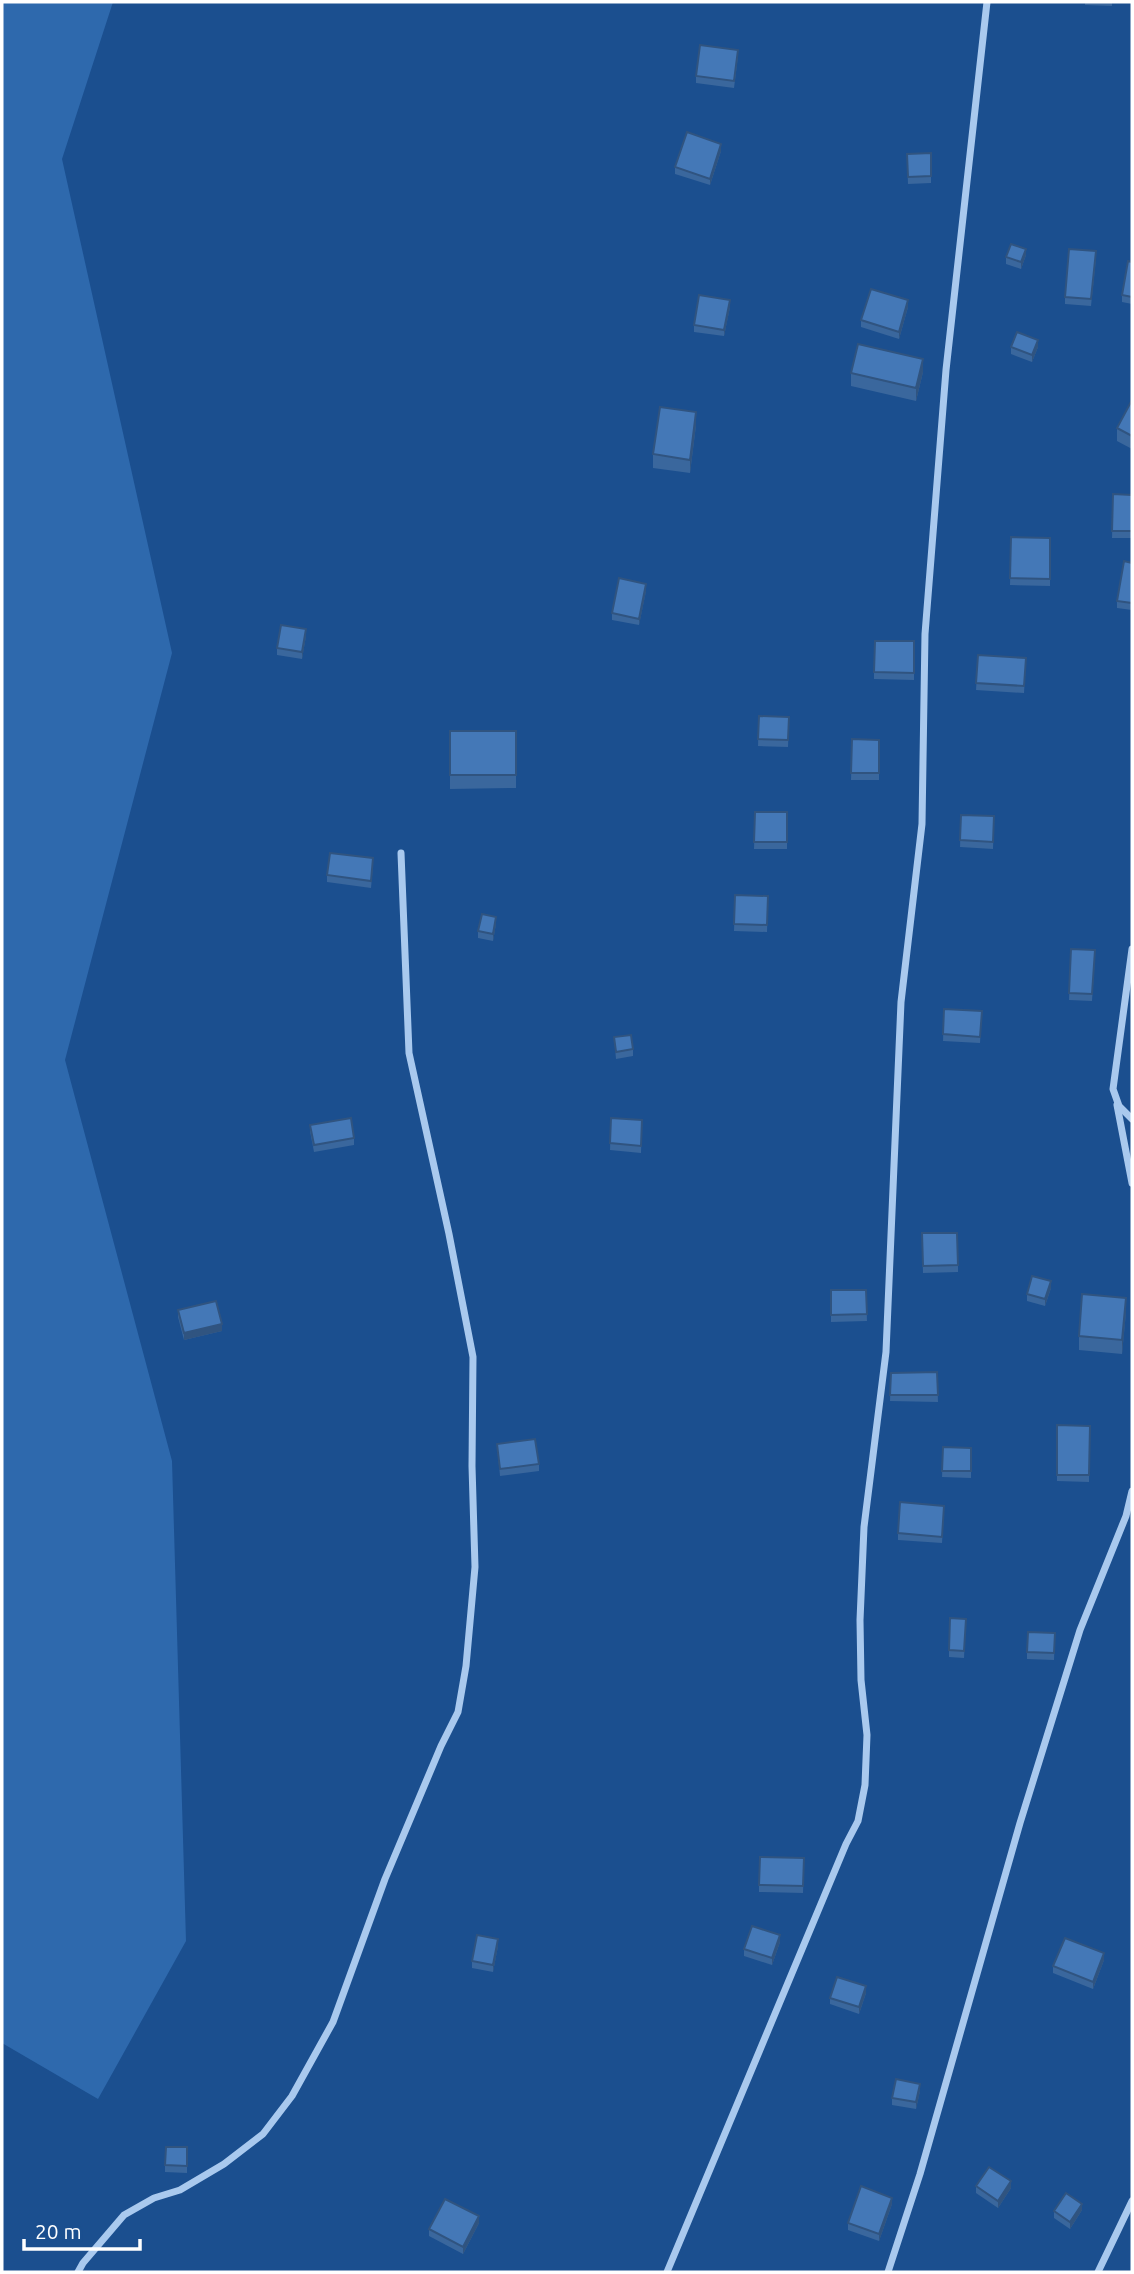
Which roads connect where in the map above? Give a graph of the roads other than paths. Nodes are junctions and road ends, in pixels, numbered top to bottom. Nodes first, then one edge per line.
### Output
1 (986, 2) edge
2 (401, 853) dead end
3 (1132, 949) edge
4 (1113, 1089) junction
5 (1132, 1119) edge
6 (1132, 1183) edge
7 (1132, 1491) edge
8 (1132, 2201) edge
9 (78, 2272) edge
10 (667, 2272) edge
11 (888, 2272) edge
12 (1098, 2272) edge

1 - 10 street
2 - 9 street
3 - 4 street
4 - 5 street
4 - 6 street
7 - 11 street
8 - 12 street

